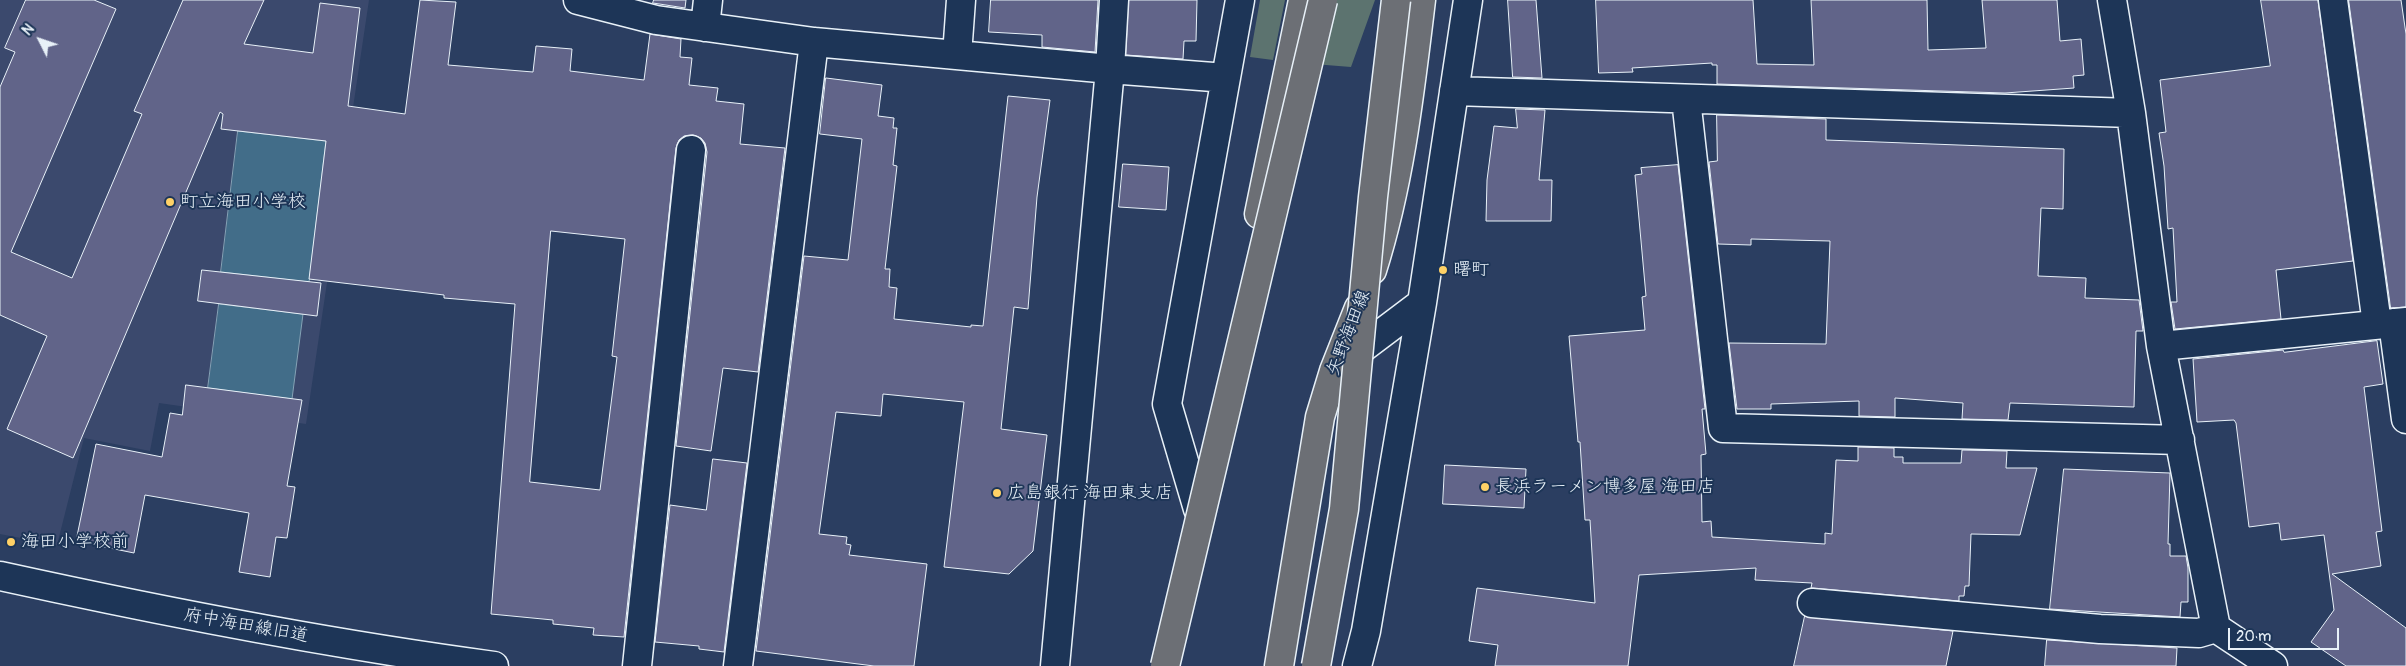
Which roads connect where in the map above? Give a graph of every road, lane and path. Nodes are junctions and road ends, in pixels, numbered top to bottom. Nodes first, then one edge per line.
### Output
1 (578, 0) edge
2 (708, 0) edge
3 (961, 0) edge
4 (1114, 0) edge
5 (1240, 0) edge
6 (1303, 0) edge
7 (1322, 0) edge
8 (1396, 0) edge
9 (1421, 0) edge
10 (1468, 0) edge
11 (2112, 0) edge
12 (2333, 0) edge
13 (705, 27) junction
14 (814, 42) junction
15 (957, 55) junction
16 (1110, 69) junction
17 (1226, 78) junction
18 (1454, 91) junction
19 (1686, 99) junction
20 (2131, 113) junction
21 (691, 150) dead end
22 (1422, 303) junction
23 (2392, 323) edge
24 (2162, 346) junction
25 (1334, 371) junction
26 (2406, 419) edge
27 (2180, 440) junction
28 (1198, 509) junction
29 (0, 576) edge
30 (1812, 603) dead end
31 (2216, 628) junction
32 (400, 660) edge
33 (494, 666) edge
34 (636, 666) edge
35 (738, 666) edge
36 (1055, 666) edge
37 (1166, 666) edge
38 (1279, 666) edge
39 (1316, 666) edge
40 (1357, 666) edge
41 (2273, 666) edge

1 - 13 street
2 - 13 street
3 - 15 street
4 - 16 street
5 - 17 street
6 - 28 main road
7 - 37 main road, bridge
8 - 39 main road, bridge
9 - 25 main road, 矢野海田線
10 - 18 street
11 - 20 street
12 - 23 street
13 - 14 street
14 - 15 street
14 - 35 street
15 - 16 street
16 - 17 street
16 - 36 street
17 - 28 street
18 - 19 street
18 - 22 street
19 - 20 street
19 - 27 street
20 - 24 street
21 - 34 street
22 - 25 street
22 - 40 street
23 - 24 street
23 - 26 street
24 - 27 street
25 - 38 main road, 矢野海田線
27 - 31 street
28 - 37 main road
29 - 32 street, 府中海田線旧道
30 - 31 street
31 - 41 street
32 - 33 street, 府中海田線旧道

